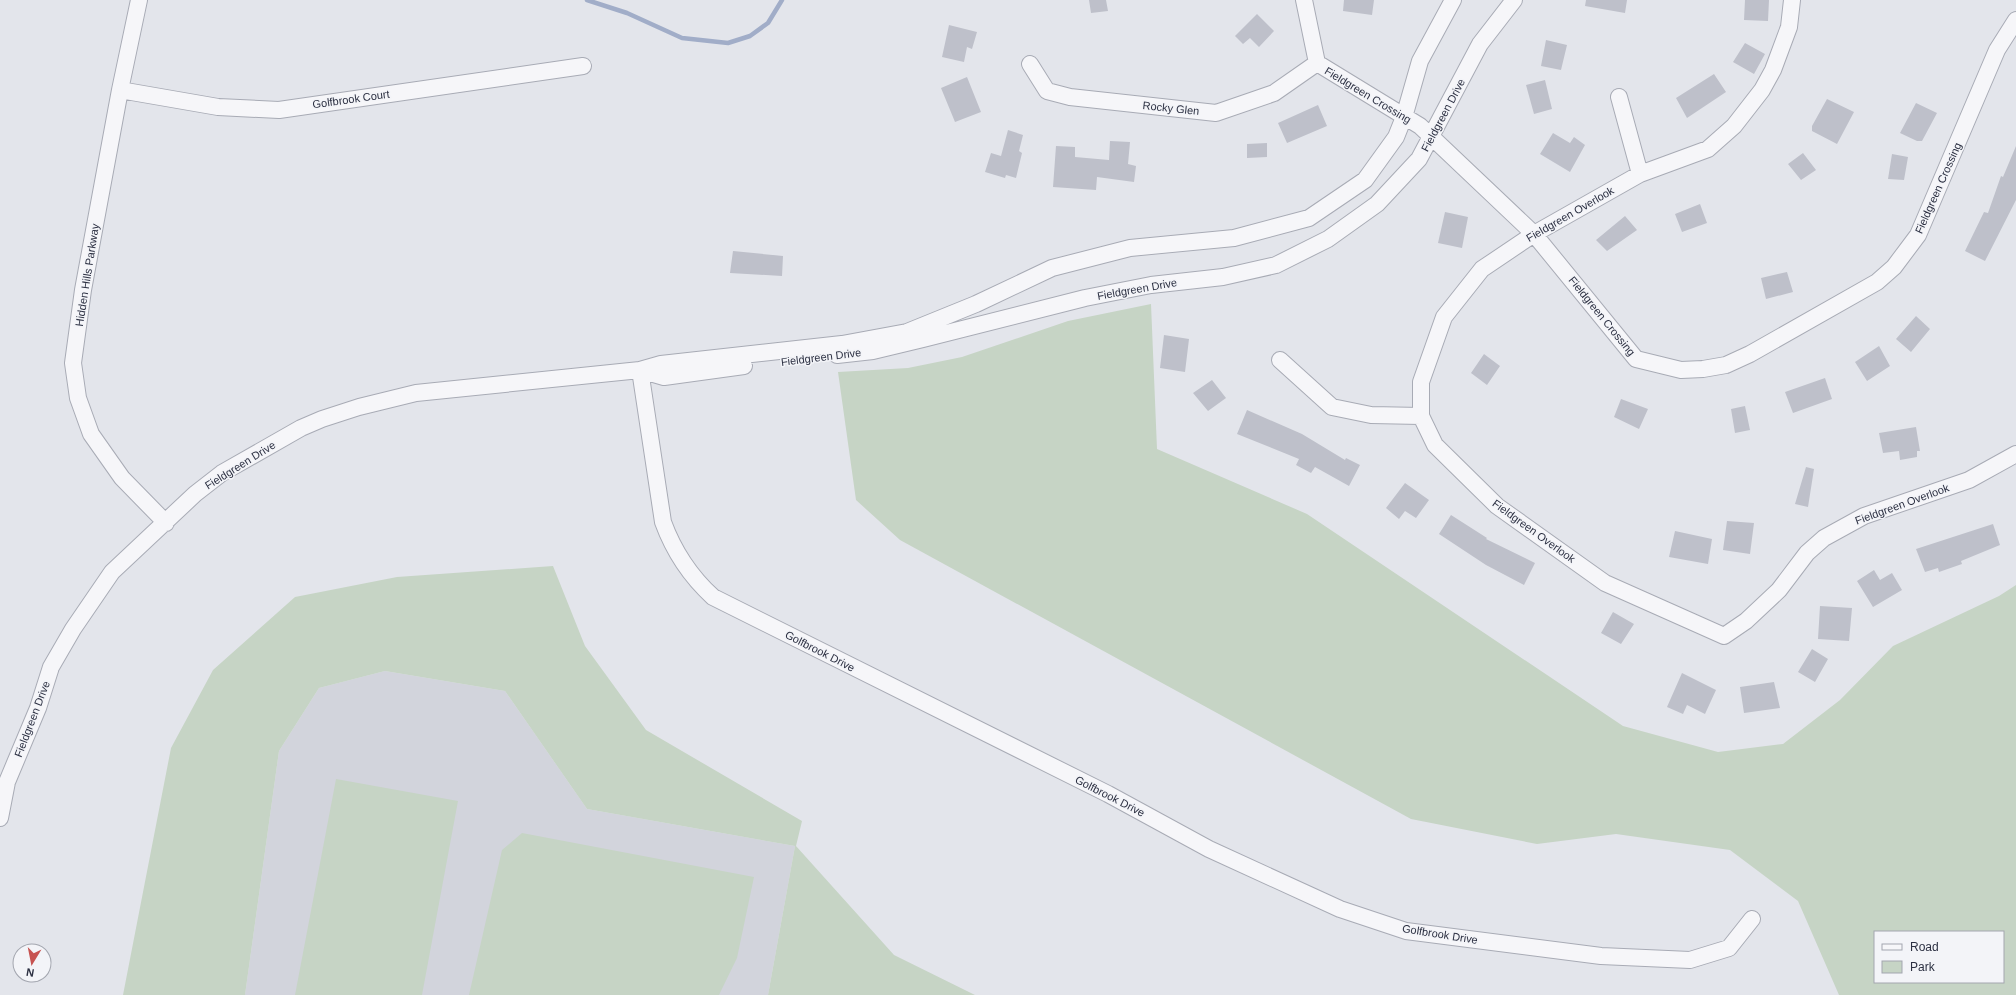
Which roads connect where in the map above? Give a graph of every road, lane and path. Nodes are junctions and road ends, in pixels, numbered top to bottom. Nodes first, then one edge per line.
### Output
1 (139, 0) edge
2 (1304, 0) edge
3 (1453, 0) edge
4 (1514, 0) edge
5 (1792, 0) edge
6 (2016, 20) edge
7 (1030, 64) dead end
8 (1316, 64) junction
9 (583, 66) dead end
10 (120, 90) junction
11 (1619, 97) dead end
12 (1404, 117) junction
13 (1432, 138) junction
14 (1640, 174) junction
15 (1534, 234) junction
16 (1280, 360) dead end
17 (640, 370) junction
18 (1421, 416) junction
19 (2016, 454) edge
20 (166, 523) junction
21 (0, 818) edge
22 (1752, 920) dead end

1 - 10 street, Hidden Hills Parkway
2 - 8 street, Fieldgreen Crossing
3 - 12 street, Fieldgreen Drive
4 - 13 street, Fieldgreen Drive
5 - 14 street, Fieldgreen Overlook
6 - 15 street, Fieldgreen Crossing
7 - 8 street, Rocky Glen
8 - 12 street, Fieldgreen Crossing
9 - 10 street, Golfbrook Court
10 - 20 street, Hidden Hills Parkway
11 - 14 street
12 - 13 street, Fieldgreen Crossing
12 - 17 street, Fieldgreen Drive
13 - 15 street, Fieldgreen Crossing
13 - 17 street, Fieldgreen Drive
14 - 15 street, Fieldgreen Overlook
15 - 18 street, Fieldgreen Overlook
16 - 18 street
17 - 20 street, Fieldgreen Drive
17 - 22 street, Golfbrook Drive
18 - 19 street, Fieldgreen Overlook
20 - 21 street, Fieldgreen Drive

